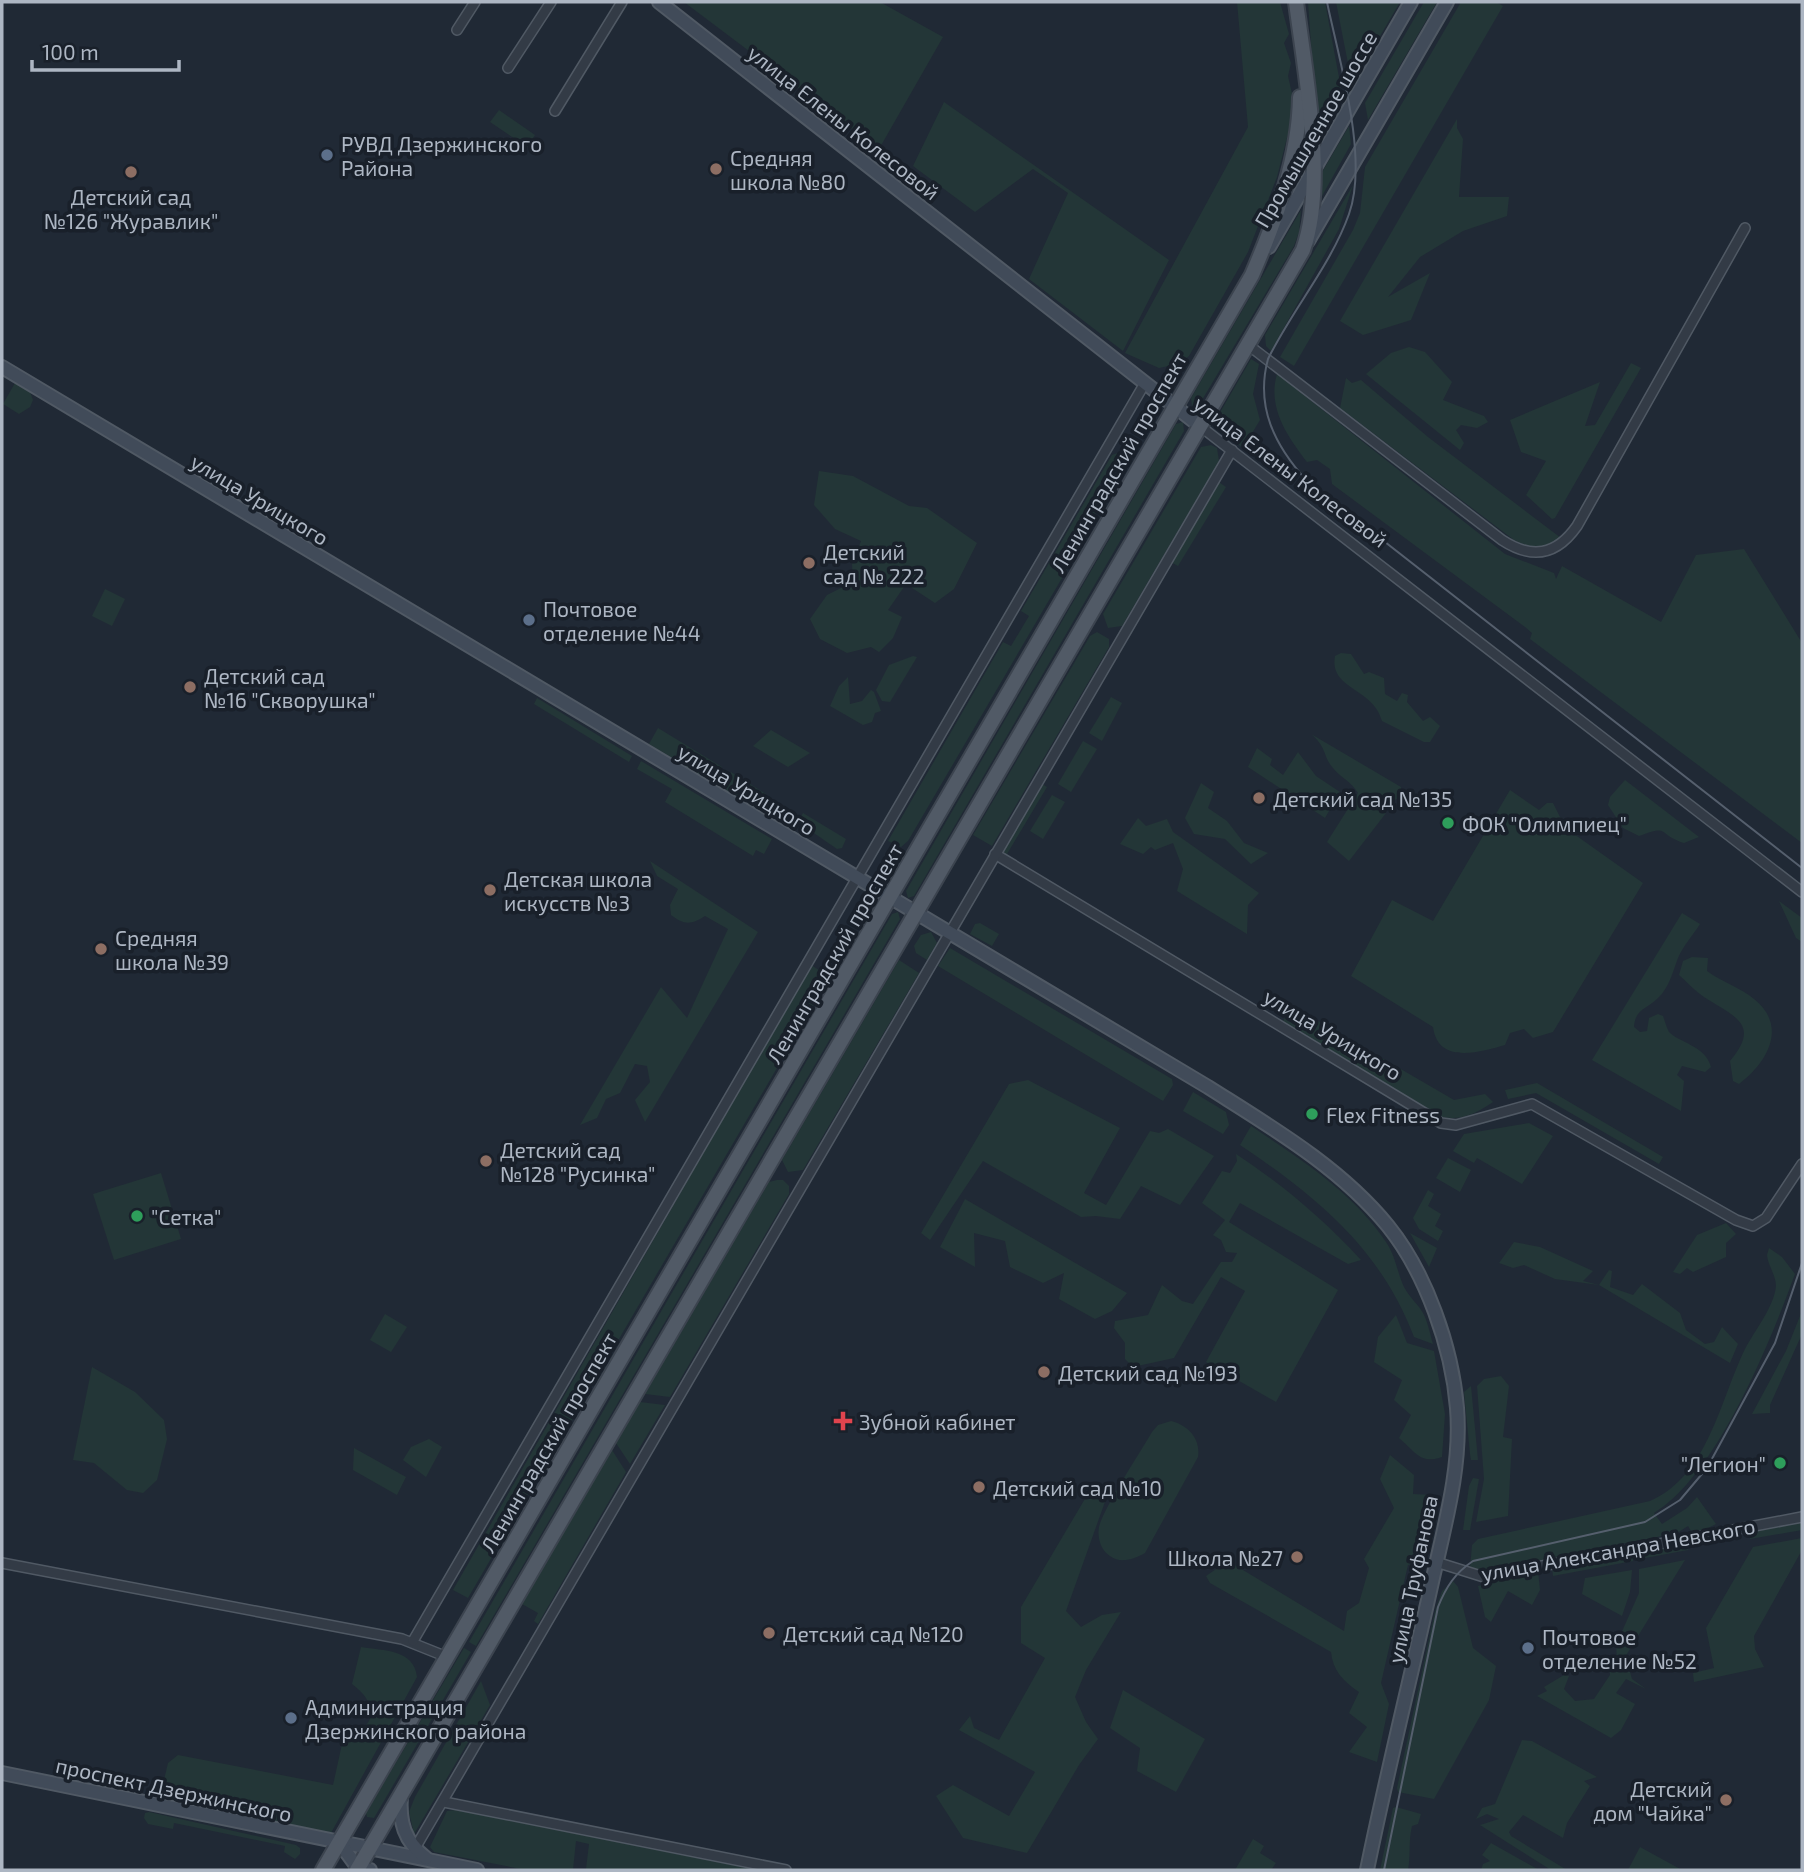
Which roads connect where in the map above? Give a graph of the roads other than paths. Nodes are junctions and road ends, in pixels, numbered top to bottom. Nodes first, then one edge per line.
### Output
1 (475, 2) edge
2 (551, 2) edge
3 (622, 2) edge
4 (659, 2) edge
5 (1296, 2) edge
6 (1411, 2) edge
7 (1447, 2) edge
8 (1299, 29) junction
9 (457, 30) dead end
10 (508, 68) dead end
11 (555, 111) dead end
12 (1313, 172) junction
13 (1745, 228) dead end
14 (1303, 250) junction
15 (1252, 275) junction
16 (1247, 344) junction
17 (2, 367) edge
18 (1145, 383) junction
19 (1174, 407) junction
20 (1200, 426) junction
21 (1232, 450) junction
22 (995, 854) junction
23 (857, 878) junction
24 (1802, 891) edge
25 (890, 898) junction
26 (915, 912) junction
27 (949, 933) junction
28 (1802, 1164) edge
29 (1427, 1296) joint
30 (1802, 1517) edge
31 (1436, 1562) junction
32 (2, 1563) edge
33 (413, 1641) junction
34 (447, 1657) junction
35 (2, 1773) edge
36 (401, 1795) junction
37 (444, 1802) junction
38 (339, 1842) junction
39 (369, 1849) junction
40 (414, 1850) junction
41 (429, 1861) junction
42 (362, 1869) edge
43 (323, 1870) edge
44 (477, 1870) edge
45 (786, 1870) edge
46 (1367, 1870) edge

1 - 9 street
2 - 10 street
3 - 11 street
4 - 18 street, улица Елены Колесовой
5 - 8 main road, Ленинградский проспект
6 - 12 street, Промышленное шоссе
7 - 14 street
8 - 12 main road, Ленинградский проспект
8 - 15 main road, Ленинградский проспект
12 - 14 main road, Ленинградский проспект
12 - 15 street, Промышленное шоссе
13 - 16 street
14 - 16 main road, Ленинградский проспект
15 - 19 main road, Ленинградский проспект
16 - 20 main road, Ленинградский проспект
17 - 23 street, улица Урицкого
18 - 19 street, улица Елены Колесовой
18 - 23 street
19 - 20 street, улица Елены Колесовой
19 - 25 main road, Ленинградский проспект
20 - 21 street, улица Елены Колесовой
20 - 26 main road, Ленинградский проспект
21 - 22 street
21 - 24 street, улица Елены Колесовой
22 - 27 street
22 - 28 street, улица Урицкого
23 - 25 street, улица Урицкого
23 - 33 street
25 - 26 street, улица Урицкого
25 - 34 main road, Ленинградский проспект
26 - 27 street, улица Урицкого
26 - 36 main road, Ленинградский проспект
27 - 29 street, улица Урицкого
27 - 37 street
29 - 31 street, улица Труфанова
30 - 31 street, улица Александра Невского
31 - 46 street, улица Труфанова
32 - 33 street
33 - 34 street
34 - 38 main road, Ленинградский проспект
35 - 38 street, проспект Дзержинского
36 - 39 main road, Ленинградский проспект
36 - 40 street
37 - 40 street
37 - 45 street
38 - 39 street, проспект Дзержинского
38 - 42 street
38 - 43 main road, Ленинградский проспект
39 - 41 street, проспект Дзержинского
39 - 42 main road, Ленинградский проспект
40 - 41 street
41 - 44 street, проспект Дзержинского

